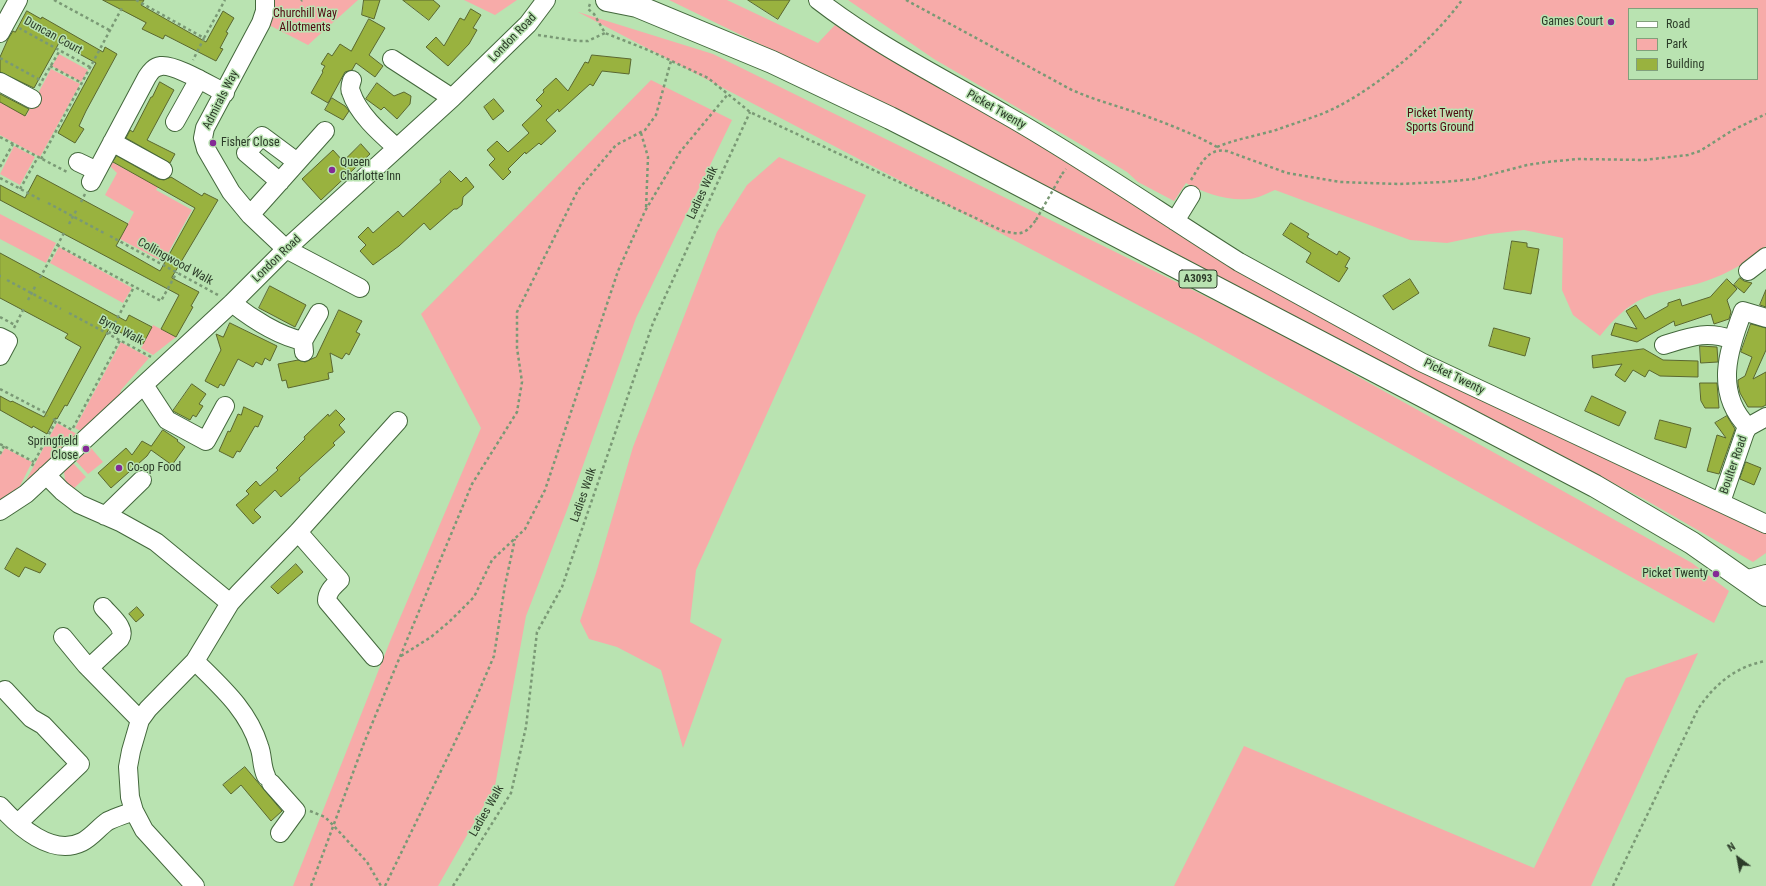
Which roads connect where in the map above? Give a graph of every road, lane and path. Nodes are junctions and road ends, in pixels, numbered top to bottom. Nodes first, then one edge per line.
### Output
1 (18, 0) edge
2 (54, 0) edge
3 (136, 0) edge
4 (225, 0) edge
5 (265, 0) edge
6 (546, 0) edge
7 (592, 0) edge
8 (607, 0) edge
9 (818, 0) edge
10 (906, 0) edge
11 (1462, 0) edge
12 (634, 3) edge
13 (123, 6) dead end
14 (3, 27) edge
15 (111, 31) junction
16 (532, 32) dead end
17 (605, 33) junction
18 (204, 38) junction
19 (60, 50) junction
20 (0, 58) edge
21 (392, 59) dead end
22 (671, 61) junction
23 (50, 66) junction
24 (90, 68) junction
25 (192, 76) junction
26 (352, 80) dead end
27 (42, 81) junction
28 (0, 82) edge
29 (82, 83) junction
30 (224, 93) junction
31 (728, 94) junction
32 (452, 98) junction
33 (32, 99) joint
34 (750, 112) junction
35 (1766, 114) edge
36 (175, 122) dead end
37 (325, 131) dead end
38 (641, 133) junction
39 (0, 137) edge
40 (112, 142) junction
41 (13, 144) junction
42 (1217, 147) junction
43 (397, 148) junction
44 (39, 158) junction
45 (297, 162) junction
46 (0, 167) edge
47 (74, 168) joint
48 (163, 170) dead end
49 (1062, 174) dead end
50 (0, 178) edge
51 (92, 181) junction
52 (280, 182) junction
53 (20, 188) junction
54 (1191, 195) dead end
55 (42, 200) dead end
56 (81, 202) dead end
57 (48, 203) dead end
58 (77, 209) dead end
59 (646, 209) junction
60 (250, 215) junction
61 (73, 217) junction
62 (1175, 221) junction
63 (69, 224) dead end
64 (65, 231) dead end
65 (104, 233) dead end
66 (110, 236) dead end
67 (57, 245) junction
68 (286, 249) junction
69 (1766, 257) edge
70 (1748, 271) dead end
71 (177, 272) junction
72 (40, 278) dead end
73 (7, 280) dead end
74 (36, 285) dead end
75 (134, 287) junction
76 (360, 288) dead end
77 (32, 292) junction
78 (28, 300) dead end
79 (232, 303) junction
80 (24, 308) dead end
81 (61, 309) dead end
82 (69, 313) dead end
83 (319, 313) dead end
84 (0, 317) edge
85 (1766, 318) edge
86 (1736, 332) junction
87 (109, 334) junction
88 (0, 337) edge
89 (120, 340) junction
90 (1664, 345) dead end
91 (0, 356) edge
92 (165, 364) junction
93 (144, 385) junction
94 (0, 389) edge
95 (225, 406) dead end
96 (47, 416) dead end
97 (1766, 418) edge
98 (53, 419) dead end
99 (56, 421) junction
100 (398, 421) dead end
101 (1748, 427) junction
102 (79, 434) junction
103 (0, 444) edge
104 (4, 446) junction
105 (0, 454) edge
106 (37, 468) junction
107 (142, 480) dead end
108 (1721, 502) junction
109 (0, 511) edge
110 (105, 516) junction
111 (1766, 524) edge
112 (298, 532) junction
113 (515, 538) junction
114 (1766, 574) edge
115 (1745, 580) junction
116 (1766, 595) edge
117 (230, 603) junction
118 (103, 608) dead end
119 (64, 637) dead end
120 (374, 657) dead end
121 (400, 657) junction
122 (1766, 660) edge
123 (195, 661) junction
124 (89, 668) junction
125 (5, 690) dead end
126 (140, 720) junction
127 (0, 806) edge
128 (134, 811) junction
129 (296, 811) junction
130 (18, 824) junction
131 (333, 825) junction
132 (280, 833) dead end
133 (191, 884) edge
134 (310, 886) edge
135 (381, 886) edge
136 (385, 886) edge
137 (453, 886) edge
138 (1613, 886) edge

1 - 14 street
2 - 15 path
3 - 18 path
4 - 18 path
5 - 30 street, Admirals Way
6 - 32 street, London Road
7 - 17 path
8 - 12 main road, A3093
9 - 62 street, Picket Twenty
10 - 42 path
11 - 42 path
12 - 115 main road, A3093
13 - 15 path
14 - 19 path, Duncan Court
15 - 24 path
16 - 17 path
17 - 22 path
18 - 25 path
19 - 23 path
19 - 24 path, Duncan Court
20 - 27 path
21 - 32 street
22 - 31 path
22 - 38 path
23 - 27 path
23 - 29 path
24 - 29 path
25 - 30 street
25 - 36 street
25 - 40 street
26 - 43 street
27 - 33 path
28 - 33 street
29 - 44 path
30 - 60 street, Admirals Way
31 - 34 path
31 - 59 path
32 - 43 street, London Road
34 - 49 path, bridge
34 - 137 path, Ladies Walk
35 - 42 path
37 - 45 street
38 - 59 path
38 - 121 path
39 - 41 path
40 - 48 street
40 - 51 street
41 - 44 path
41 - 46 path
43 - 68 street, London Road
44 - 47 path
44 - 53 path
45 - 52 street
45 - 52 street
47 - 51 street
50 - 53 path
51 - 56 path
52 - 60 street
53 - 55 path
54 - 62 street
57 - 61 path
58 - 61 path
59 - 113 path
60 - 68 street, Admirals Way
61 - 63 path
61 - 65 path
62 - 108 street, Picket Twenty
64 - 67 path
66 - 71 path, Collingwood Walk
67 - 72 path
67 - 75 path
68 - 76 street, Admirals Way
68 - 79 street, London Road
69 - 70 street
71 - 75 path
71 - 79 path, Collingwood Walk
73 - 77 path
74 - 77 path
75 - 87 path
77 - 78 path
77 - 81 path
79 - 83 street
79 - 92 street, London Road
80 - 84 path
82 - 87 path, Byng Walk
85 - 86 street
86 - 90 street
86 - 101 street, Boulter Road
87 - 89 path, Byng Walk
88 - 91 street
89 - 92 path, Byng Walk
89 - 102 path
92 - 93 street, London Road
93 - 95 street
93 - 102 street, London Road
94 - 96 path
97 - 101 street, Boulter Road
98 - 99 path
99 - 102 path
99 - 106 path
100 - 112 street
101 - 108 street, Boulter Road
102 - 106 street, London Road
103 - 104 path
104 - 105 path
104 - 106 path
106 - 109 street, London Road
106 - 110 street
107 - 110 street
108 - 111 street, Picket Twenty
110 - 117 street
112 - 117 street
112 - 120 street
113 - 121 path
113 - 136 path
114 - 115 street
115 - 116 main road, A3093
117 - 123 street
118 - 124 street
119 - 124 street
121 - 131 path
122 - 138 path
123 - 126 street
123 - 129 street
124 - 126 street
125 - 130 street
126 - 128 street
127 - 130 street
128 - 130 street
128 - 133 street
129 - 131 path
129 - 132 street
131 - 134 path
131 - 135 path

